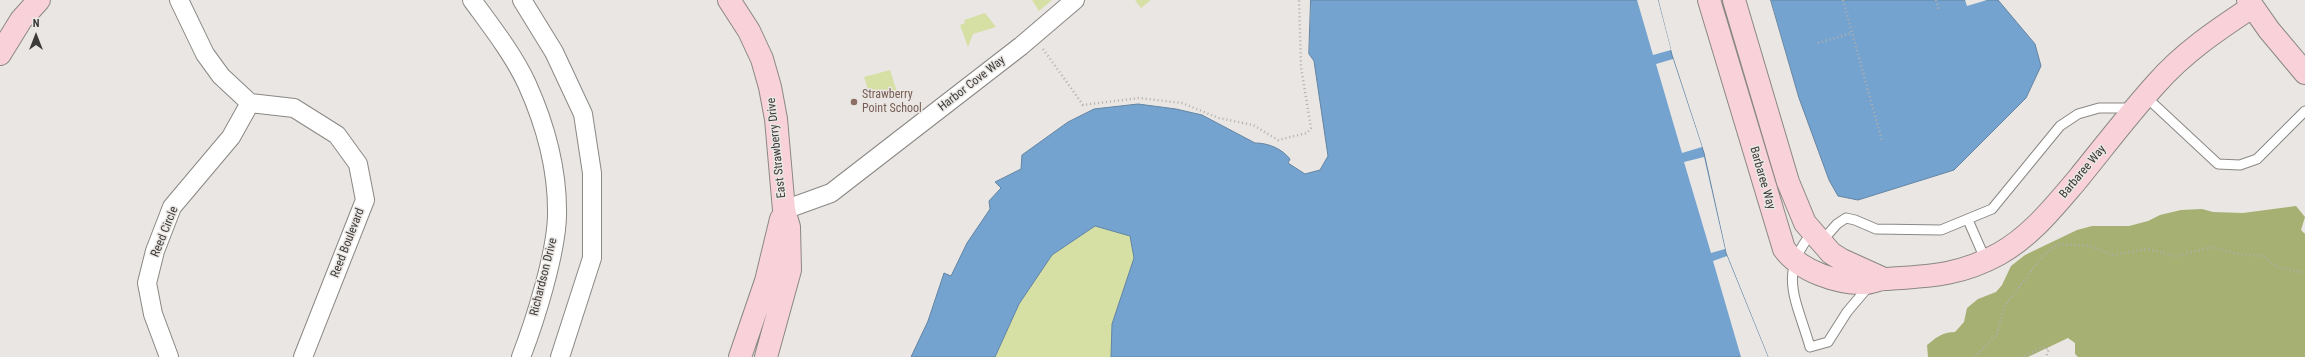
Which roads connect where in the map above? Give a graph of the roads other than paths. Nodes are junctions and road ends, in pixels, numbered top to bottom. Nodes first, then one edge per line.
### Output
1 (39, 0) edge
2 (180, 0) edge
3 (472, 0) edge
4 (522, 0) edge
5 (729, 0) edge
6 (1075, 0) edge
7 (1710, 0) edge
8 (1734, 0) edge
9 (2250, 4) edge
10 (0, 54) edge
11 (2305, 73) edge
12 (2140, 102) junction
13 (250, 103) junction
14 (2305, 111) edge
15 (784, 210) junction
16 (1968, 220) junction
17 (1816, 238) junction
18 (1794, 261) junction
19 (1986, 261) junction
20 (1878, 281) junction
21 (169, 357) edge
22 (303, 357) edge
23 (521, 357) edge
24 (560, 357) edge
25 (740, 357) edge
26 (766, 357) edge

1 - 10 street
2 - 13 street
3 - 23 street, Richardson Drive
4 - 24 street
5 - 15 street, East Strawberry Drive
6 - 15 street, Harbor Cove Way
7 - 18 street, Barbaree Way
8 - 17 street, Barbaree Way
9 - 11 street
9 - 12 street, Barbaree Way
12 - 14 lane
12 - 16 lane
12 - 19 street, Barbaree Way
13 - 21 street, Reed Circle
13 - 22 street, Reed Boulevard
15 - 25 street, East Strawberry Drive
15 - 26 street, East Strawberry Drive
16 - 17 lane
16 - 19 lane
17 - 18 lane
17 - 20 street, Barbaree Way
18 - 20 street, Barbaree Way
18 - 20 lane
19 - 20 street, Barbaree Way

